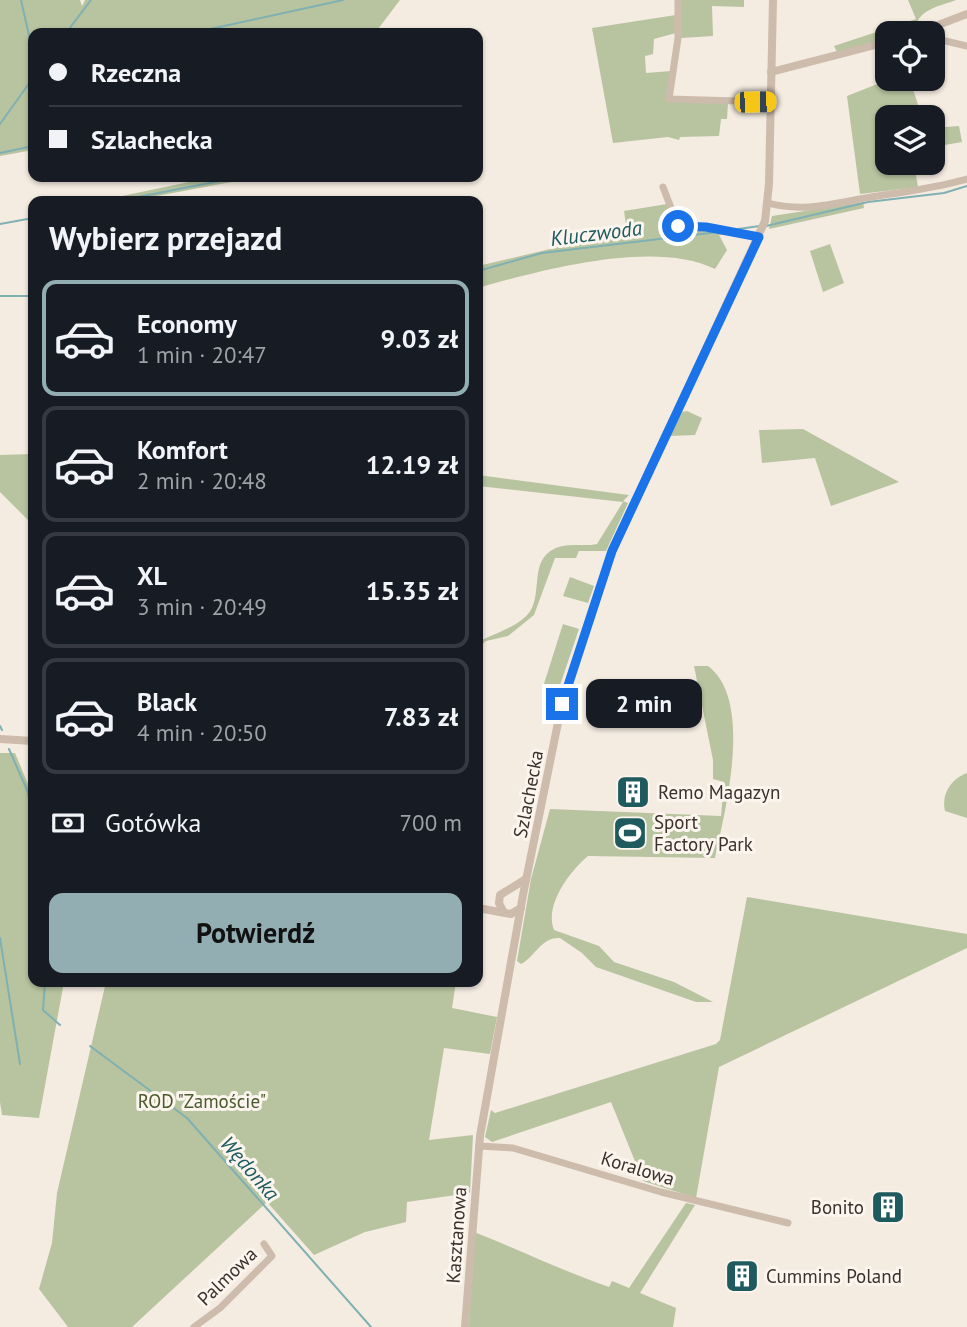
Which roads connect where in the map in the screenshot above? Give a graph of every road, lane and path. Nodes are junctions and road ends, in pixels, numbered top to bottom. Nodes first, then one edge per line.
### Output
1 (678, 0) edge
2 (773, 0) edge
3 (967, 14) edge
4 (945, 23) edge
5 (945, 41) edge
6 (875, 45) edge
7 (967, 46) edge
8 (771, 72) junction
9 (771, 102) junction
10 (967, 179) edge
11 (663, 187) dead end
12 (768, 203) junction
13 (760, 235) junction
14 (0, 739) edge
15 (28, 741) edge
16 (526, 879) junction
17 (509, 890) junction
18 (499, 897) junction
19 (483, 905) edge
20 (521, 905) junction
21 (483, 909) edge
22 (505, 912) junction
23 (517, 928) junction
24 (479, 1146) junction
25 (788, 1223) dead end
26 (264, 1244) dead end
27 (194, 1327) edge
28 (465, 1327) edge

1 - 9 street
2 - 8 street, Szlachecka
3 - 4 street
5 - 7 street
6 - 8 street
8 - 9 street, Szlachecka
9 - 12 street, Szlachecka
10 - 12 street
11 - 13 street
12 - 13 street, Szlachecka
13 - 16 street, Szlachecka
14 - 15 street
16 - 17 street
16 - 20 street, Szlachecka
17 - 18 street
17 - 20 street
18 - 19 street
18 - 22 street
20 - 22 street
20 - 23 street, Szlachecka
21 - 22 street
22 - 23 street
23 - 24 street, Szlachecka
24 - 25 street, Koralowa
24 - 28 street, Kasztanowa
26 - 27 street, Palmowa

